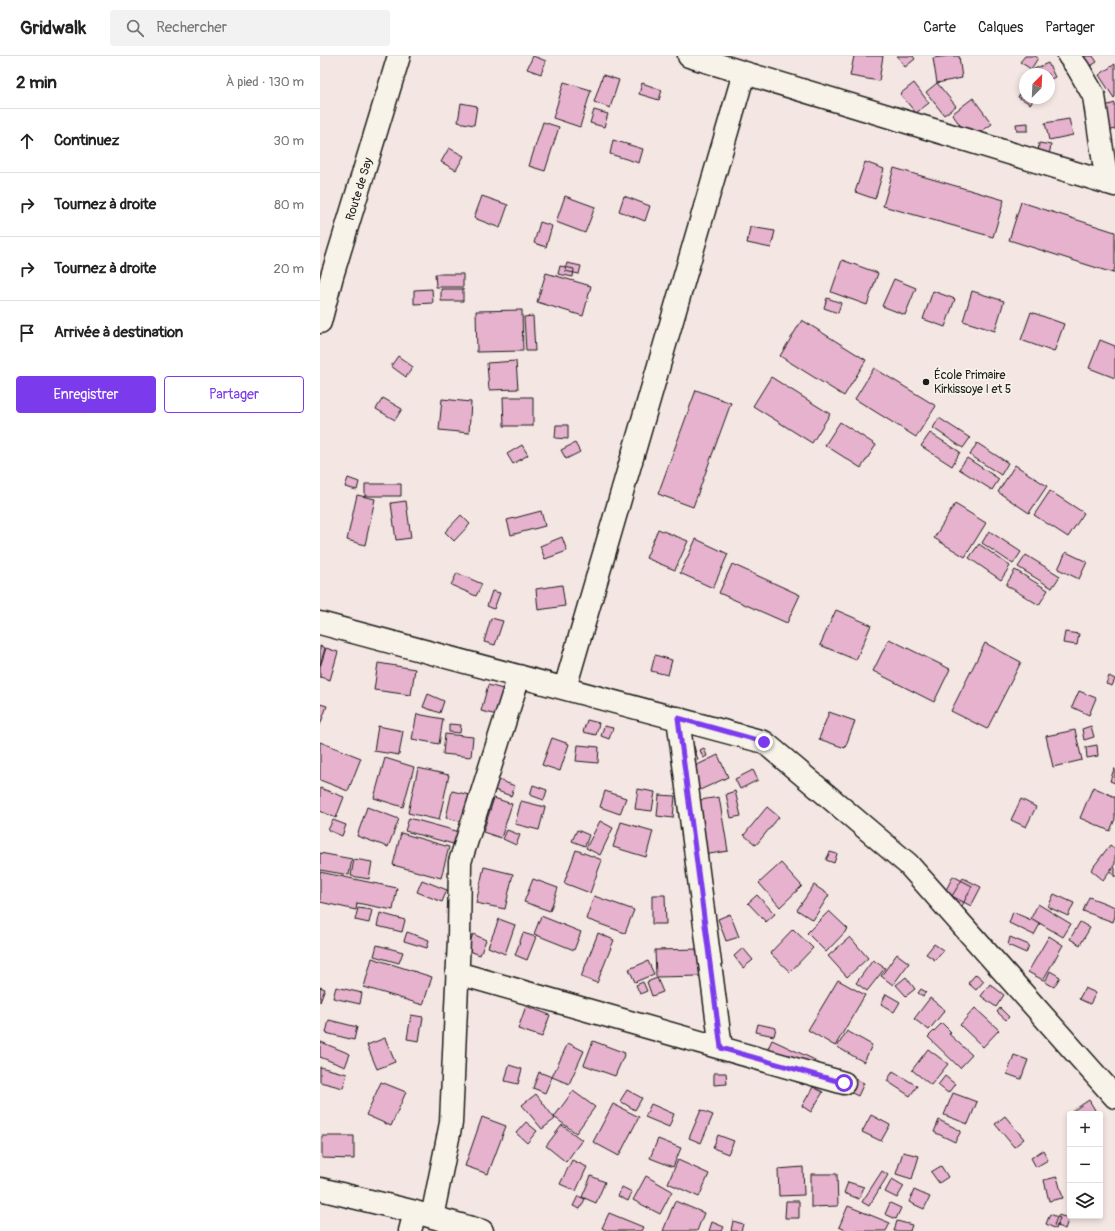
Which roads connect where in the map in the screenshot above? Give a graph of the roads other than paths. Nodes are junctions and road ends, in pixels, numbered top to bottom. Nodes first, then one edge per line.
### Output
1 (399, 56) edge
2 (689, 56) edge
3 (1069, 56) edge
4 (744, 73) junction
5 (1111, 184) edge
6 (326, 275) edge
7 (320, 322) edge
8 (320, 623) edge
9 (520, 676) junction
10 (565, 688) junction
11 (678, 718) junction
12 (457, 973) junction
13 (721, 1048) junction
14 (844, 1083) dead end
15 (1115, 1097) edge
16 (320, 1188) edge
17 (419, 1220) edge
18 (482, 1231) edge

1 - 6 street, Route de Say
2 - 4 street
3 - 5 street
4 - 5 street
4 - 10 street
6 - 7 street, Route de Say
8 - 9 street
9 - 10 street
9 - 12 street
10 - 11 street
11 - 13 street
11 - 15 street
12 - 13 street
12 - 17 street
13 - 14 street
16 - 17 street
17 - 18 street

